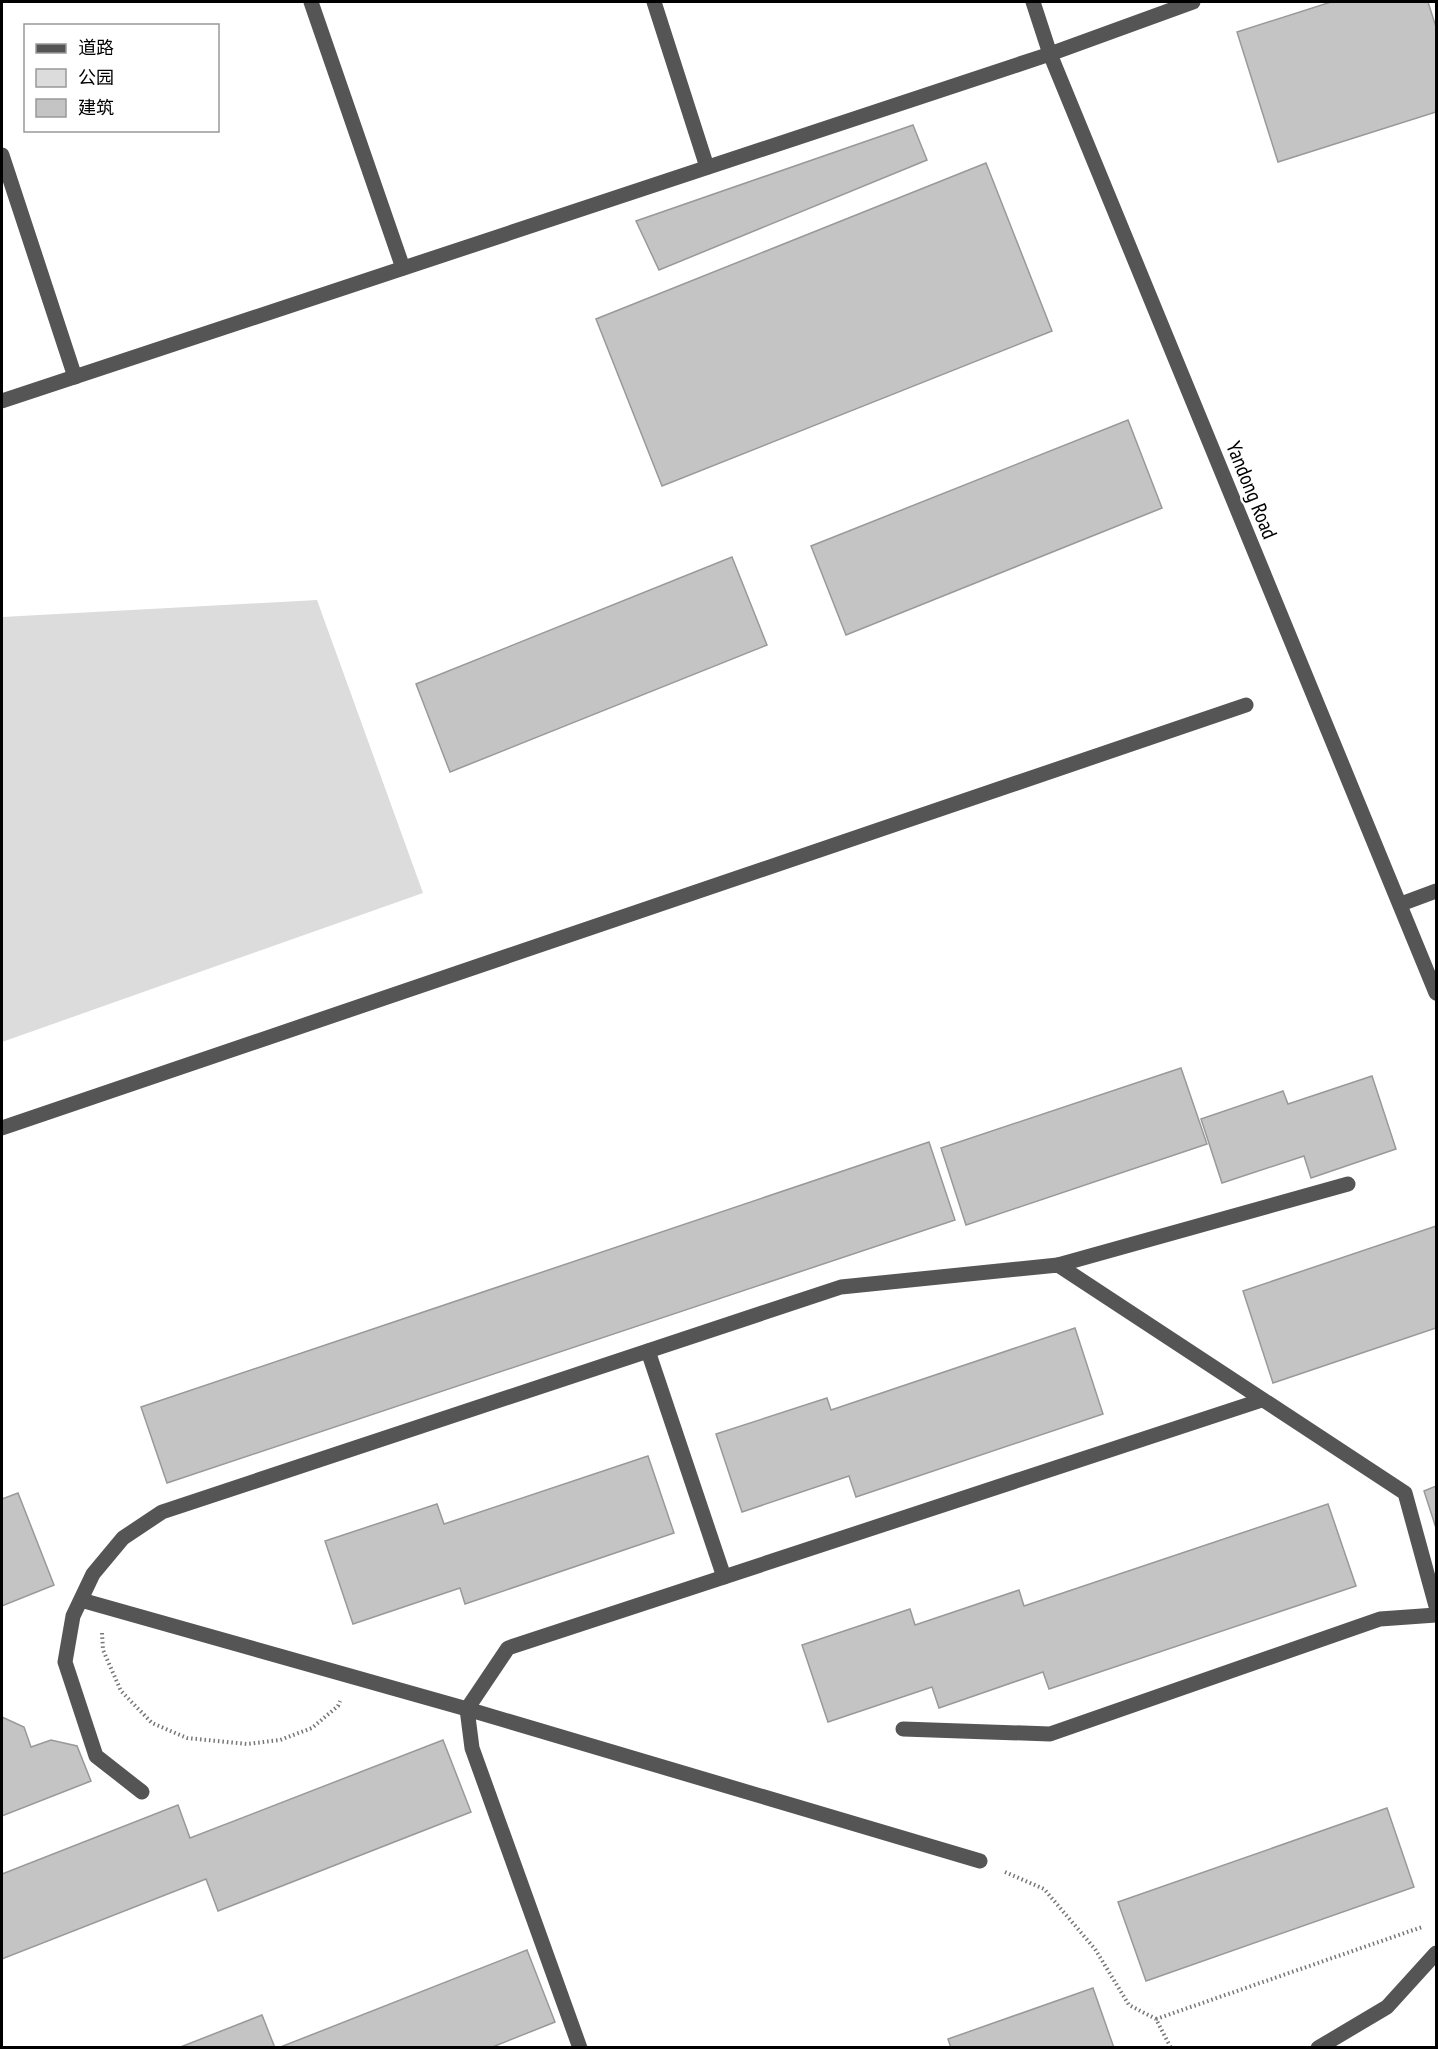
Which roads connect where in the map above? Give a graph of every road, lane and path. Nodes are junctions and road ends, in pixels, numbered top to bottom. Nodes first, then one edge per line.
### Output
1 (311, 2) edge
2 (654, 2) edge
3 (1033, 2) edge
4 (1193, 2) edge
5 (1050, 54) junction
6 (2, 155) edge
7 (707, 167) junction
8 (403, 268) junction
9 (75, 377) junction
10 (2, 401) edge
11 (1245, 705) dead end
12 (1437, 891) edge
13 (1401, 904) junction
14 (1437, 993) edge
15 (2, 1128) edge
16 (1348, 1184) dead end
17 (1058, 1265) junction
18 (648, 1351) junction
19 (1262, 1400) junction
20 (724, 1577) junction
21 (81, 1600) junction
22 (100, 1605) junction
23 (1437, 1606) edge
24 (1437, 1615) edge
25 (352, 1676) junction
26 (467, 1709) junction
27 (903, 1730) dead end
28 (142, 1792) dead end
29 (980, 1860) joint
30 (1425, 1926) dead end
31 (1437, 1953) edge
32 (1430, 1971) edge
33 (1156, 2019) junction
34 (580, 2048) edge
35 (1171, 2048) edge
36 (1318, 2048) edge

1 - 8 street
2 - 7 street
3 - 5 street, Yandong Road
4 - 5 street
5 - 7 street
5 - 13 street, Yandong Road
6 - 9 street
7 - 8 street
8 - 9 street
9 - 10 street
11 - 15 street
12 - 13 street
13 - 14 street, Yandong Road
16 - 17 street
17 - 18 street
17 - 19 street
18 - 20 street
18 - 21 street
19 - 20 street
19 - 23 street
20 - 26 street
21 - 22 street
21 - 28 street
22 - 25 street
22 - 25 path
24 - 27 street
25 - 26 street
26 - 29 street
26 - 34 street
29 - 33 path
30 - 33 path
31 - 32 street
32 - 36 street
33 - 35 path

